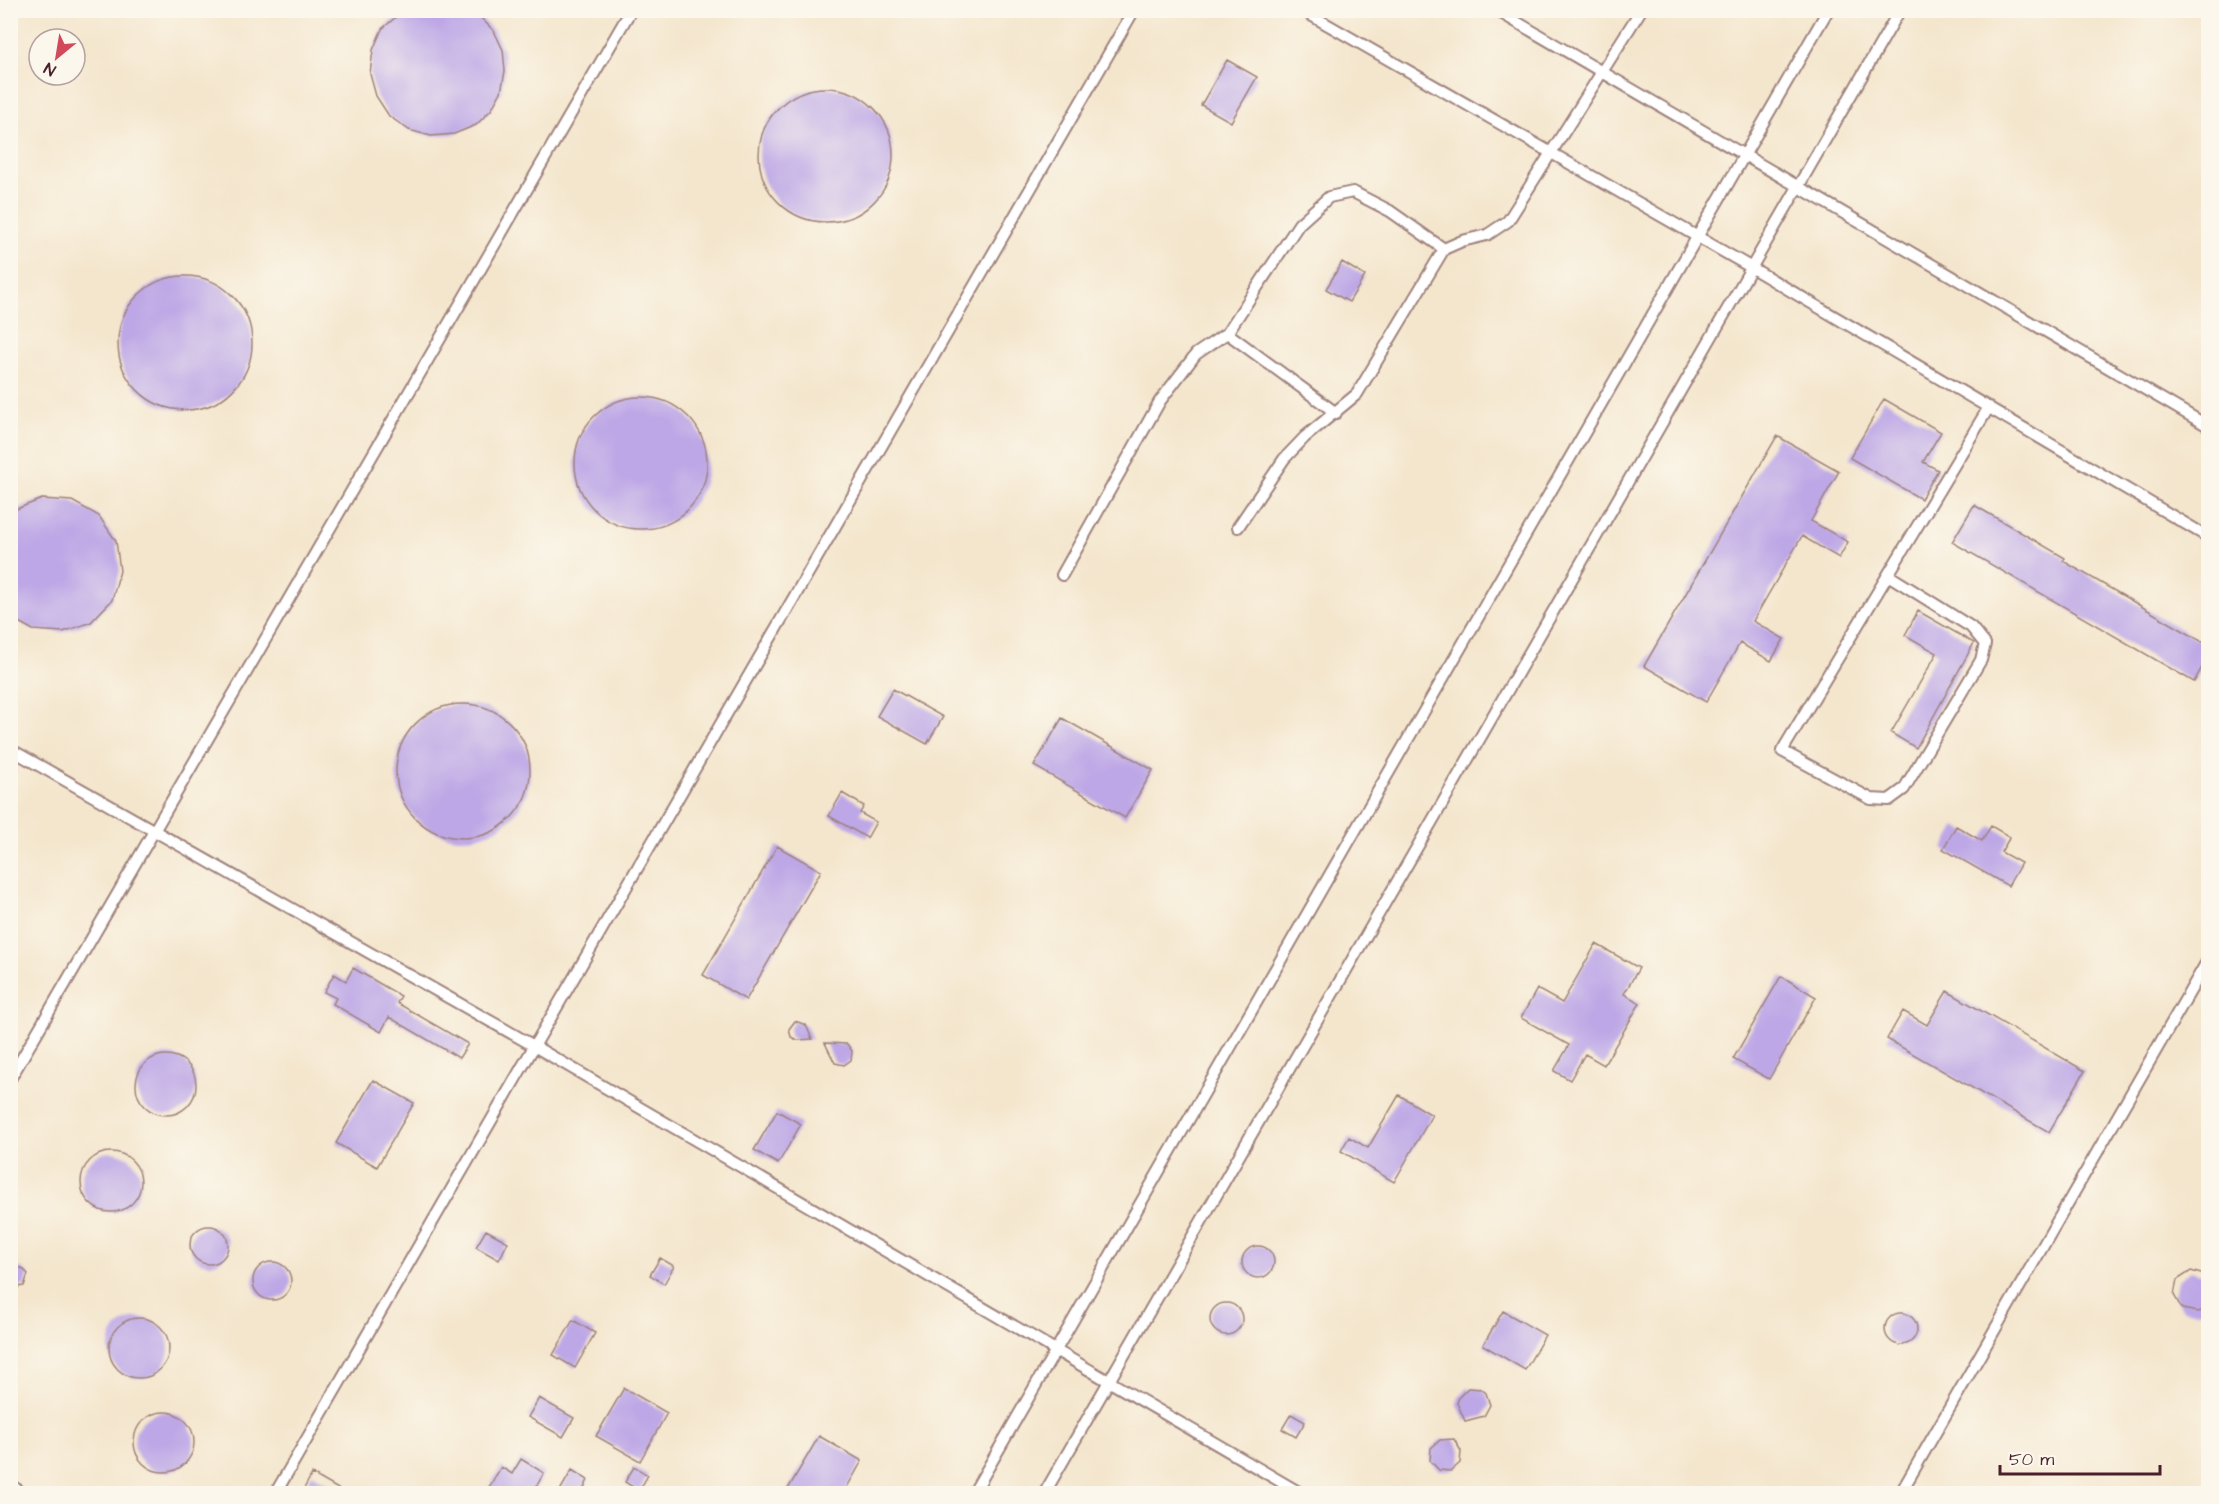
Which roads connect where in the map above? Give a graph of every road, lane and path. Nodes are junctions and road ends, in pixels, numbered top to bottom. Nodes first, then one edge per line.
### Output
1 (631, 10) edge
2 (1134, 10) edge
3 (1302, 10) edge
4 (1496, 10) edge
5 (1641, 10) edge
6 (1828, 10) edge
7 (1900, 10) edge
8 (1603, 74) junction
9 (1552, 153) junction
10 (1744, 157) junction
11 (1798, 187) junction
12 (1698, 237) junction
13 (1444, 249) junction
14 (1752, 268) junction
15 (1227, 333) junction
16 (1989, 407) junction
17 (1336, 413) junction
18 (2208, 426) edge
19 (1238, 526) dead end
20 (2208, 537) edge
21 (1887, 575) junction
22 (1062, 576) dead end
23 (10, 749) edge
24 (154, 832) junction
25 (2208, 960) edge
26 (534, 1046) junction
27 (10, 1079) edge
28 (1055, 1351) junction
29 (1109, 1382) junction
30 (10, 1485) edge
31 (24, 1494) edge
32 (275, 1494) edge
33 (973, 1494) edge
34 (1044, 1494) edge
35 (1302, 1494) edge
36 (1900, 1494) edge

1 - 24 lane
2 - 26 lane
3 - 9 lane
4 - 8 lane
5 - 8 lane
6 - 10 lane
7 - 11 lane
8 - 9 lane
8 - 10 lane
9 - 12 lane
9 - 13 lane
10 - 11 lane
10 - 12 lane
11 - 14 lane
11 - 18 lane
12 - 14 lane
12 - 28 lane
13 - 15 lane
13 - 17 lane
14 - 16 lane
14 - 29 lane
15 - 17 lane
15 - 22 lane
16 - 20 lane
16 - 21 lane
17 - 19 lane
21 - 21 lane
23 - 24 lane
24 - 26 lane
24 - 27 lane
25 - 36 lane
26 - 28 lane
26 - 32 lane
28 - 29 lane
28 - 33 lane
29 - 34 lane
29 - 35 lane
30 - 31 lane

